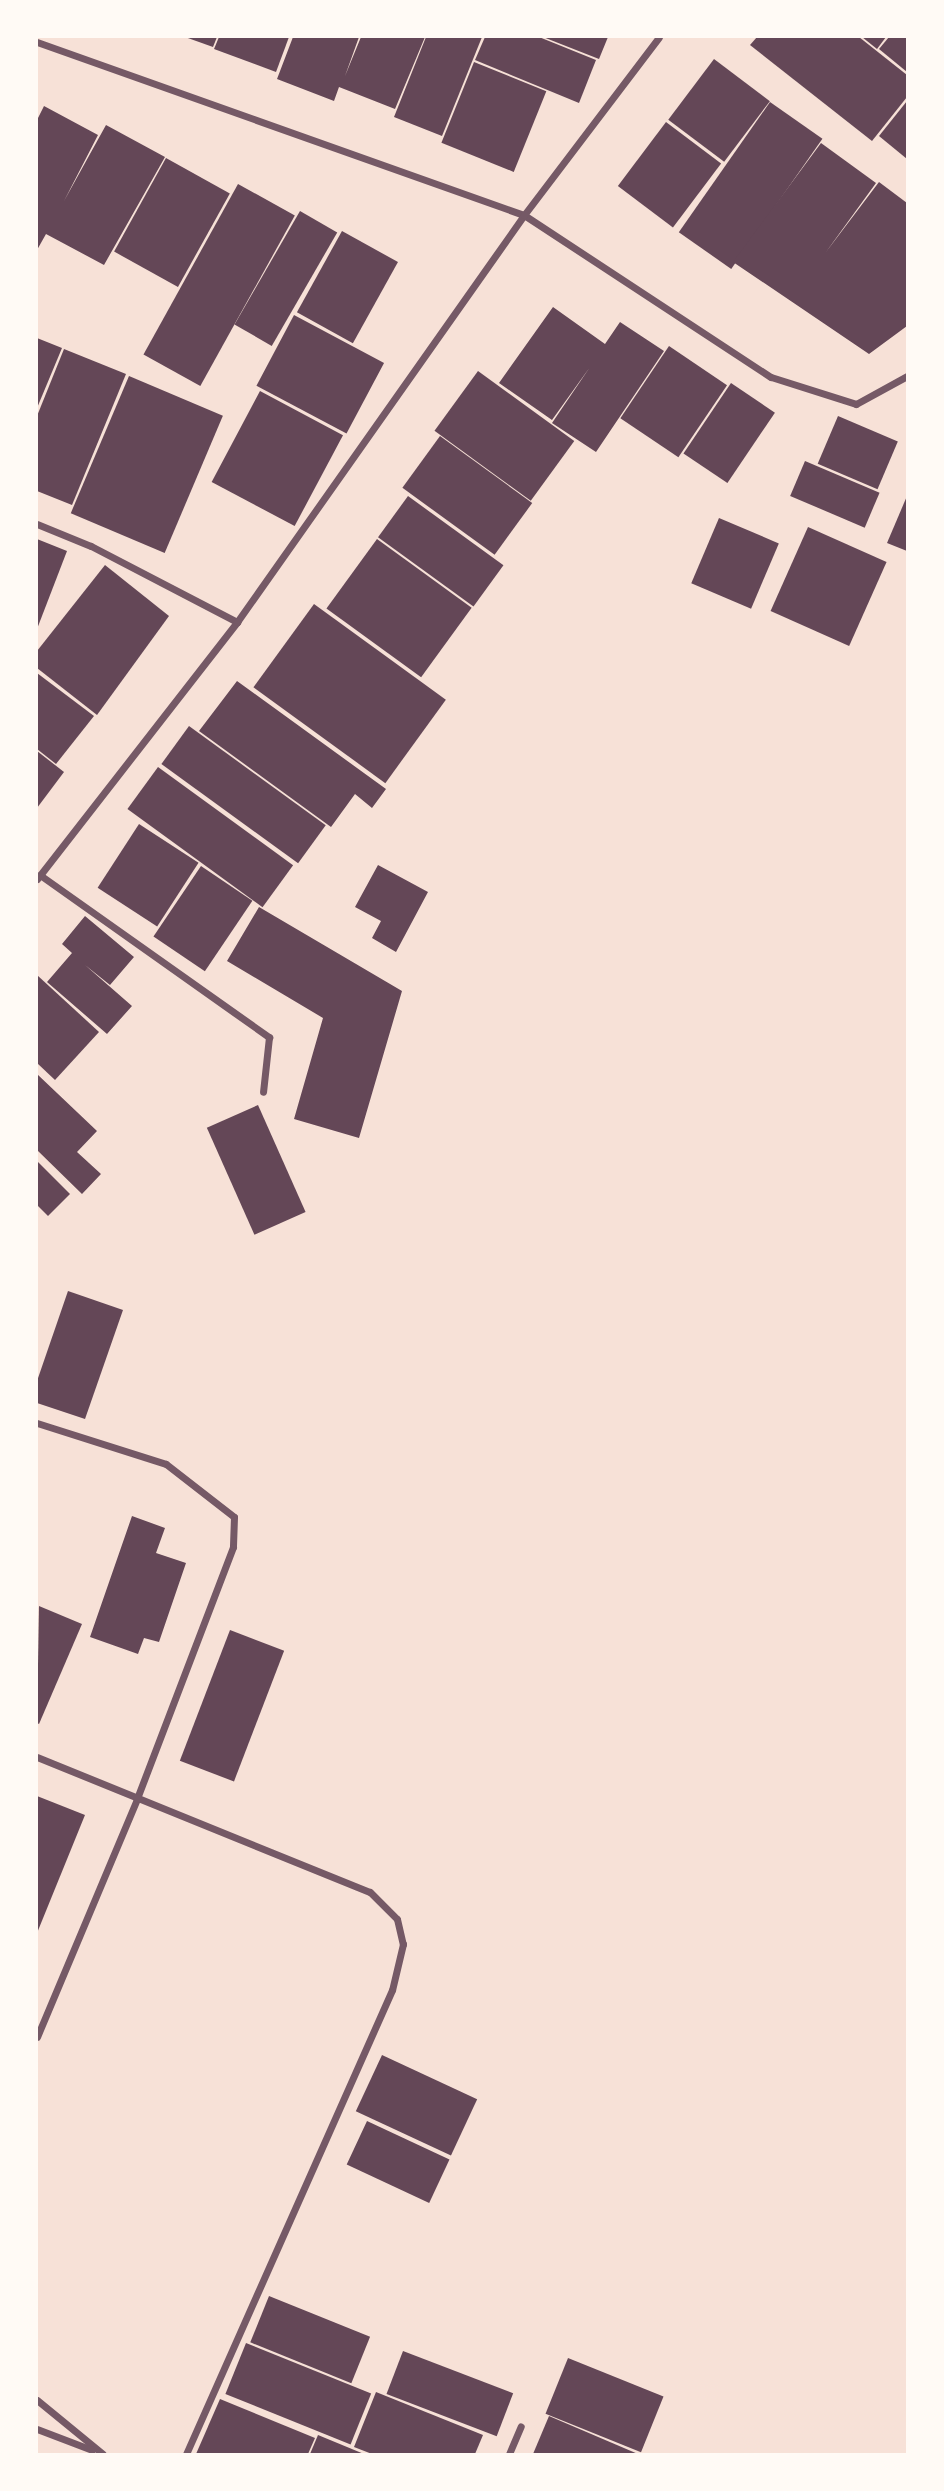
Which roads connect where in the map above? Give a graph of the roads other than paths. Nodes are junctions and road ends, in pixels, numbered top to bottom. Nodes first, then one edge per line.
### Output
1 (659, 37) edge
2 (37, 42) edge
3 (523, 215) junction
4 (907, 376) edge
5 (37, 524) edge
6 (237, 622) junction
7 (38, 877) edge
8 (263, 1091) dead end
9 (37, 1423) edge
10 (37, 1757) edge
11 (137, 1799) junction
12 (37, 2037) edge
13 (37, 2400) edge
14 (521, 2426) dead end
15 (37, 2430) edge
16 (100, 2453) edge
17 (186, 2454) edge
18 (509, 2454) edge

1 - 3 street
2 - 3 street
3 - 4 street
3 - 6 street
5 - 6 street
6 - 7 street
7 - 8 street
9 - 11 street
10 - 11 street
11 - 12 street
11 - 17 street
13 - 16 street
14 - 18 street
15 - 16 street

